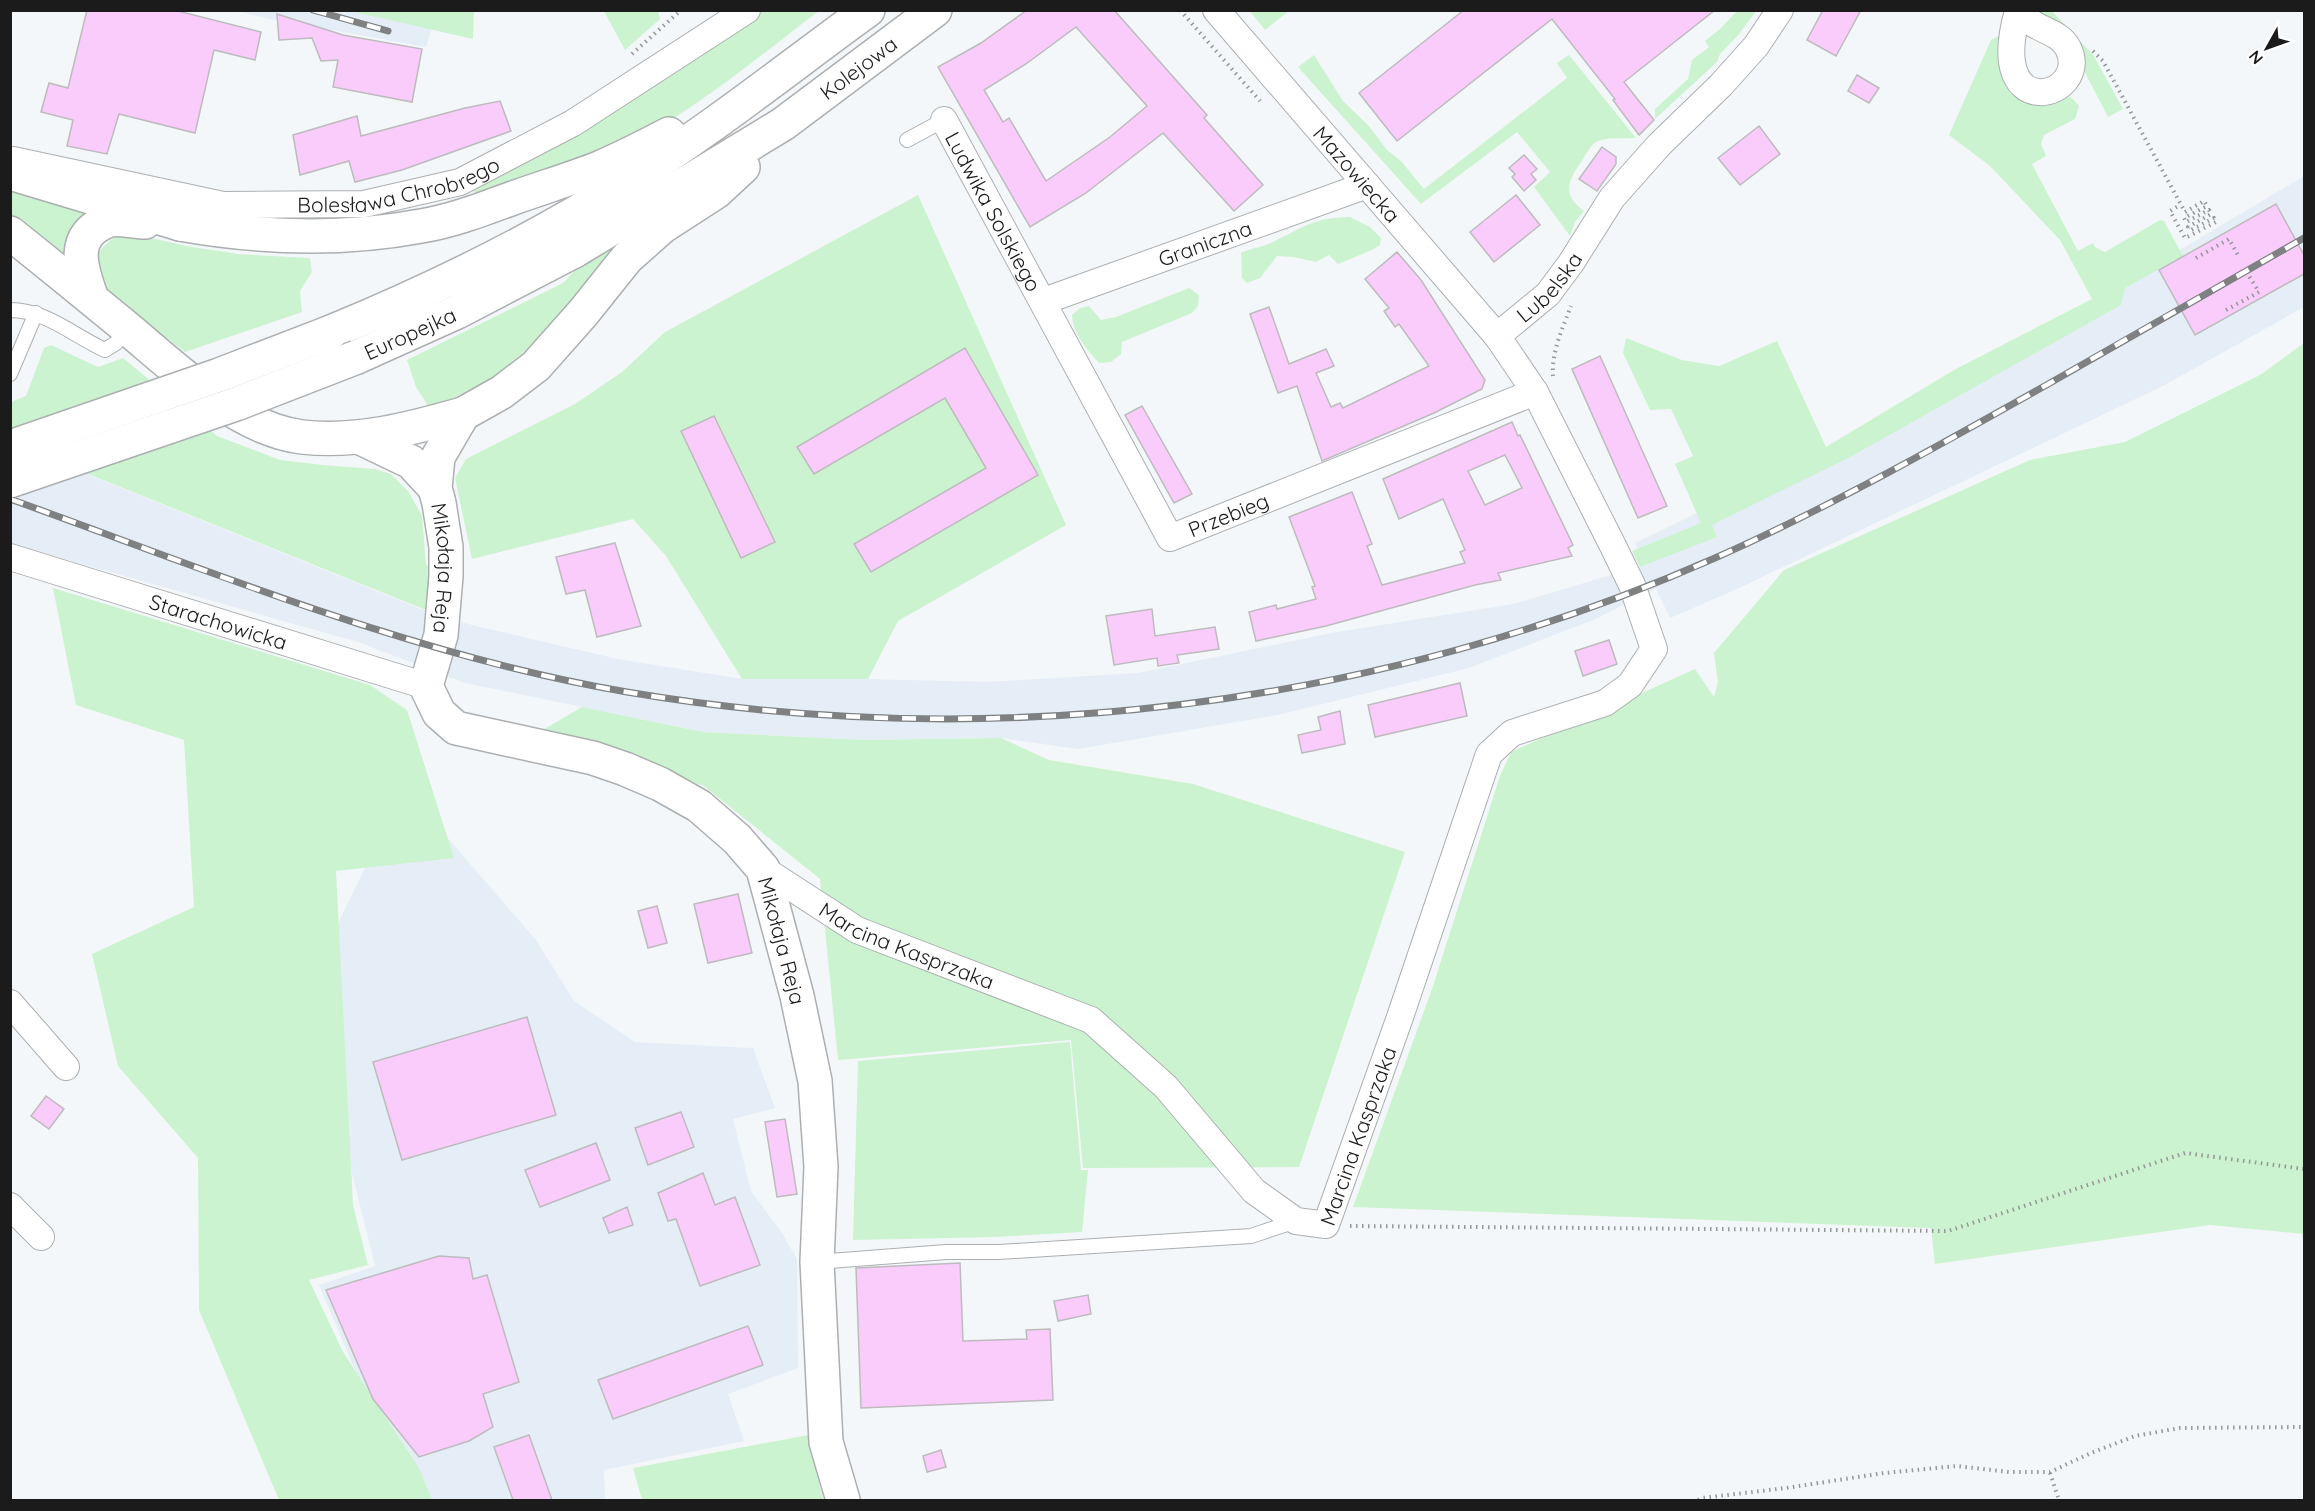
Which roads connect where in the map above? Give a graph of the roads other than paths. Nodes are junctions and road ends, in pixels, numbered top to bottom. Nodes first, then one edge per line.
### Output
1 (747, 10) edge
2 (868, 10) edge
3 (935, 10) edge
4 (1216, 10) edge
5 (1780, 10) edge
6 (766, 84) junction
7 (944, 120) joint
8 (783, 124) junction
9 (907, 140) dead end
10 (10, 159) edge
11 (10, 173) edge
12 (1367, 185) junction
13 (180, 224) junction
14 (10, 233) edge
15 (92, 299) junction
16 (1044, 302) junction
17 (10, 310) edge
18 (36, 313) junction
19 (128, 329) junction
20 (1497, 336) junction
21 (10, 374) edge
22 (1544, 389) junction
23 (463, 414) junction
24 (361, 438) junction
25 (10, 447) edge
26 (10, 481) edge
27 (435, 488) junction
28 (10, 557) edge
29 (1634, 592) joint
30 (426, 686) junction
31 (763, 869) junction
32 (10, 1003) edge
33 (66, 1067) dead end
34 (10, 1206) edge
35 (1296, 1221) junction
36 (41, 1237) dead end
37 (817, 1262) junction
38 (843, 1500) edge

1 - 10 street, Bolesława Chrobrego
2 - 6 main road, Kolejowa
3 - 8 main road, Kolejowa
4 - 12 street, Mazowiecka
5 - 20 street, Lubelska
6 - 13 main road
6 - 25 main road, Europejka, bridge
7 - 9 lane
7 - 16 street, Ludwika Solskiego
8 - 23 main road
8 - 26 main road, Europejka, bridge
11 - 13 main road
12 - 16 street, Graniczna
12 - 20 street, Mazowiecka
13 - 15 main road
14 - 15 main road
15 - 19 main road
16 - 22 street, Przebieg
17 - 18 lane
18 - 19 lane
18 - 21 lane
19 - 24 main road
20 - 22 street, Lubelska
22 - 29 street, Lubelska
23 - 24 main road
23 - 27 main road, Mikołaja Reja
24 - 27 main road, Mikołaja Reja
27 - 30 main road, Mikołaja Reja
28 - 30 street, Starachowicka
29 - 35 street, Marcina Kasprzaka
30 - 31 main road, Mikołaja Reja
31 - 35 street, Marcina Kasprzaka
31 - 37 main road, Mikołaja Reja
32 - 33 street
34 - 36 street
35 - 37 lane
37 - 38 main road, Mikołaja Reja

